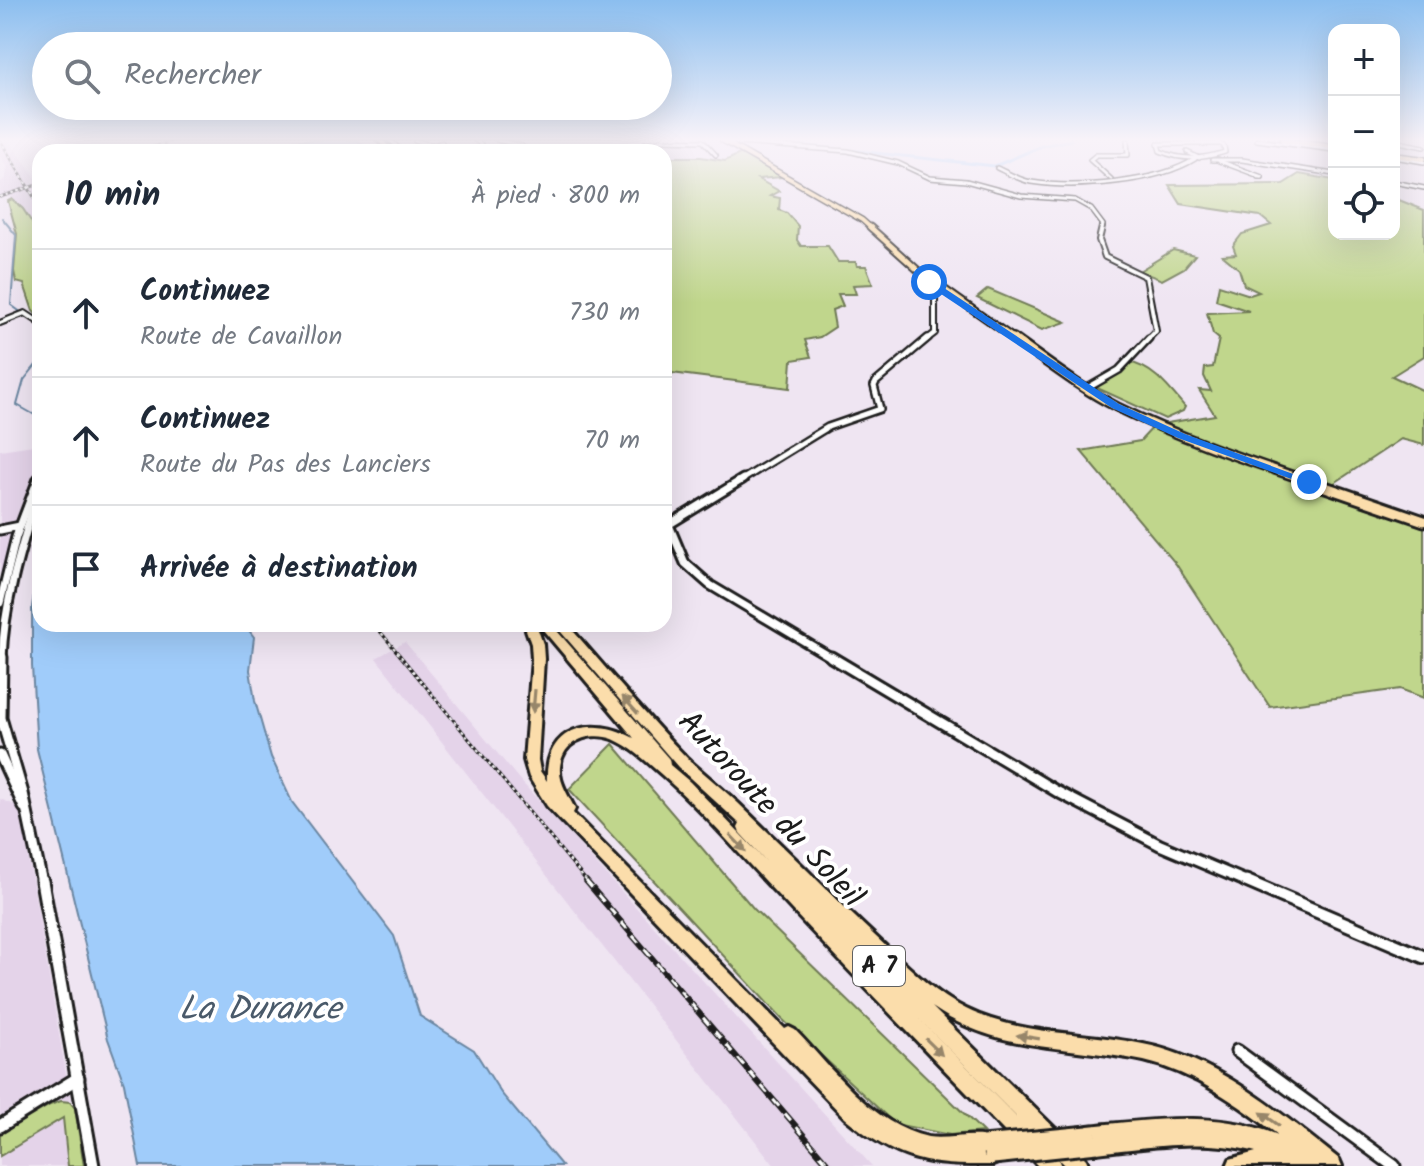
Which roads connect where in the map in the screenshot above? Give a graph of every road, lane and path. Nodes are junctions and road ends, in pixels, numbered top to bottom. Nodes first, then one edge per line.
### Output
1 (817, 194) edge
2 (1015, 194) edge
3 (932, 281) junction
4 (32, 318) edge
5 (0, 323) edge
6 (1086, 389) junction
7 (32, 498) edge
8 (32, 504) edge
9 (1424, 521) edge
10 (672, 523) edge
11 (23, 525) junction
12 (0, 530) edge
13 (672, 534) edge
14 (0, 603) edge
15 (533, 632) edge
16 (551, 632) edge
17 (567, 632) edge
18 (683, 763) junction
19 (4, 766) edge
20 (685, 786) junction
21 (28, 816) junction
22 (1424, 957) edge
23 (1237, 1051) dead end
24 (78, 1078) junction
25 (0, 1126) edge
26 (1092, 1140) junction
27 (988, 1150) junction
28 (93, 1166) edge
29 (1051, 1166) edge
30 (1079, 1166) edge
31 (1237, 1166) edge
32 (1293, 1166) edge
33 (1309, 1166) edge
34 (1320, 1166) edge
35 (1332, 1166) edge
36 (1394, 1166) edge

1 - 3 main road
2 - 6 street
3 - 6 main road
3 - 10 street
4 - 5 street
6 - 9 main road
7 - 11 street
8 - 11 street
11 - 12 street
11 - 14 street
11 - 19 street
13 - 22 street
15 -> 27 highway
16 - 20 highway, Autoroute du Soleil / A 7
18 -> 17 highway, Autoroute du Soleil / A 7
18 - 30 highway, Autoroute du Soleil / A 7
35 -> 18 highway
19 - 21 street
19 - 21 street
20 - 27 highway
20 -> 29 highway, Autoroute du Soleil / A 7
21 - 24 street
23 - 36 street
24 - 25 street
24 - 28 street
26 - 27 highway, bridge
26 - 33 highway
26 - 34 highway
31 - 32 highway

